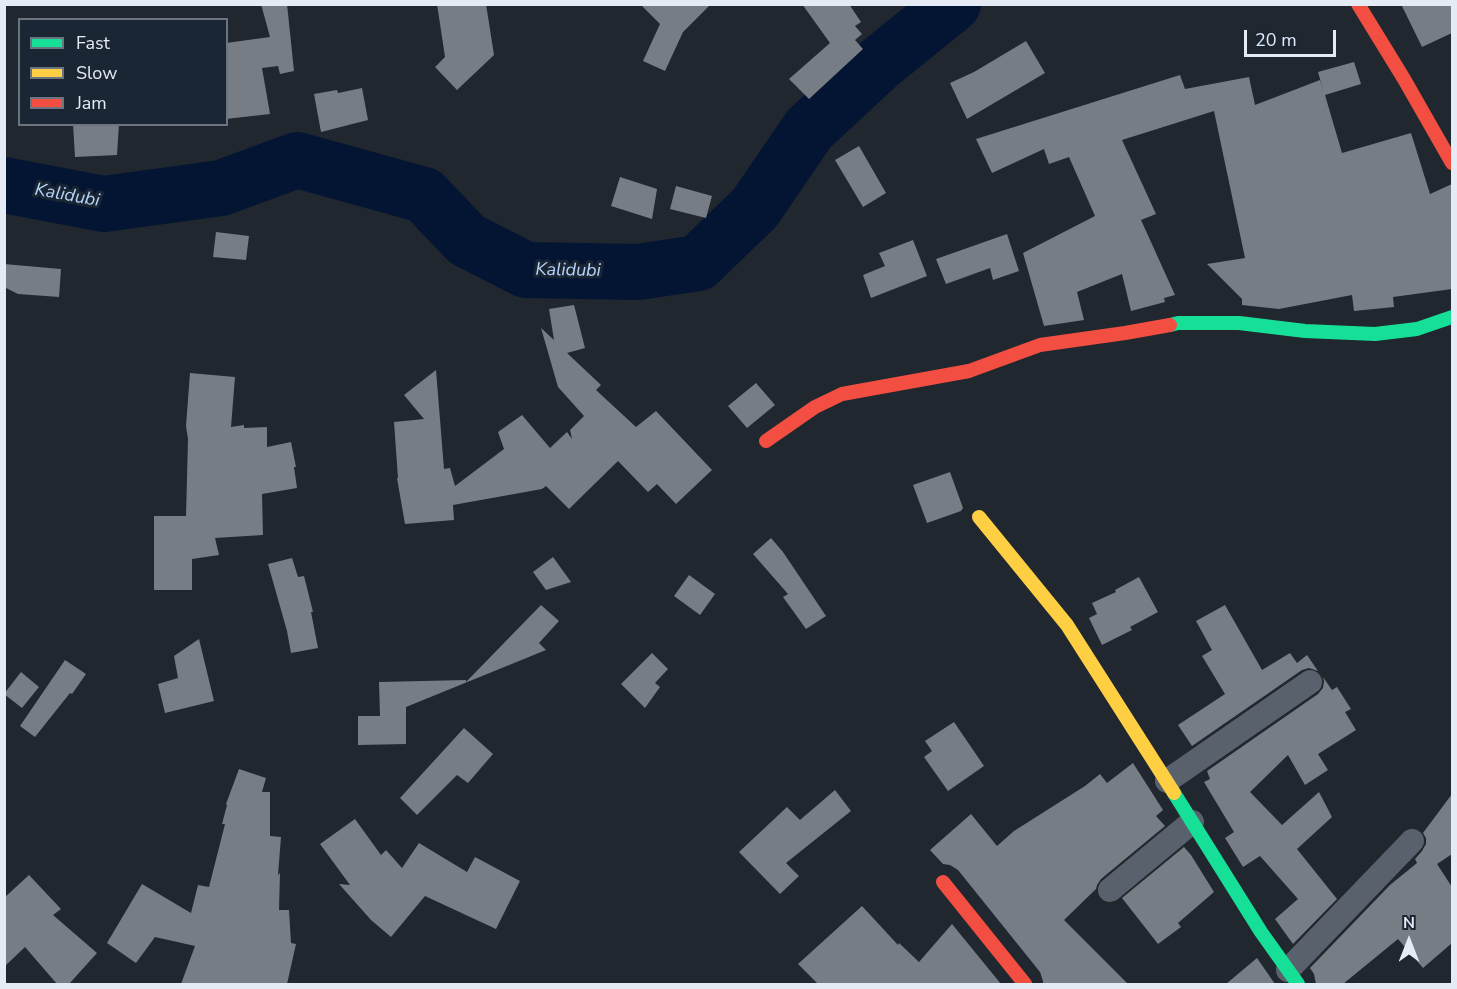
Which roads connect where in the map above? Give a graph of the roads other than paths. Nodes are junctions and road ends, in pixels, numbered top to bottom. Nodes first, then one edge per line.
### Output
1 (1358, 4) edge
2 (1452, 163) edge
3 (1452, 317) edge
4 (766, 441) dead end
5 (979, 517) dead end
6 (1310, 681) dead end
7 (1167, 781) junction
8 (1192, 822) junction
9 (1412, 841) dead end
10 (943, 882) dead end
11 (1110, 890) dead end
12 (1293, 977) edge
13 (1025, 984) edge

1 - 2 street
3 - 4 street
5 - 7 street
6 - 7 street
7 - 8 street
8 - 11 street
8 - 12 street
9 - 12 street
10 - 13 street

